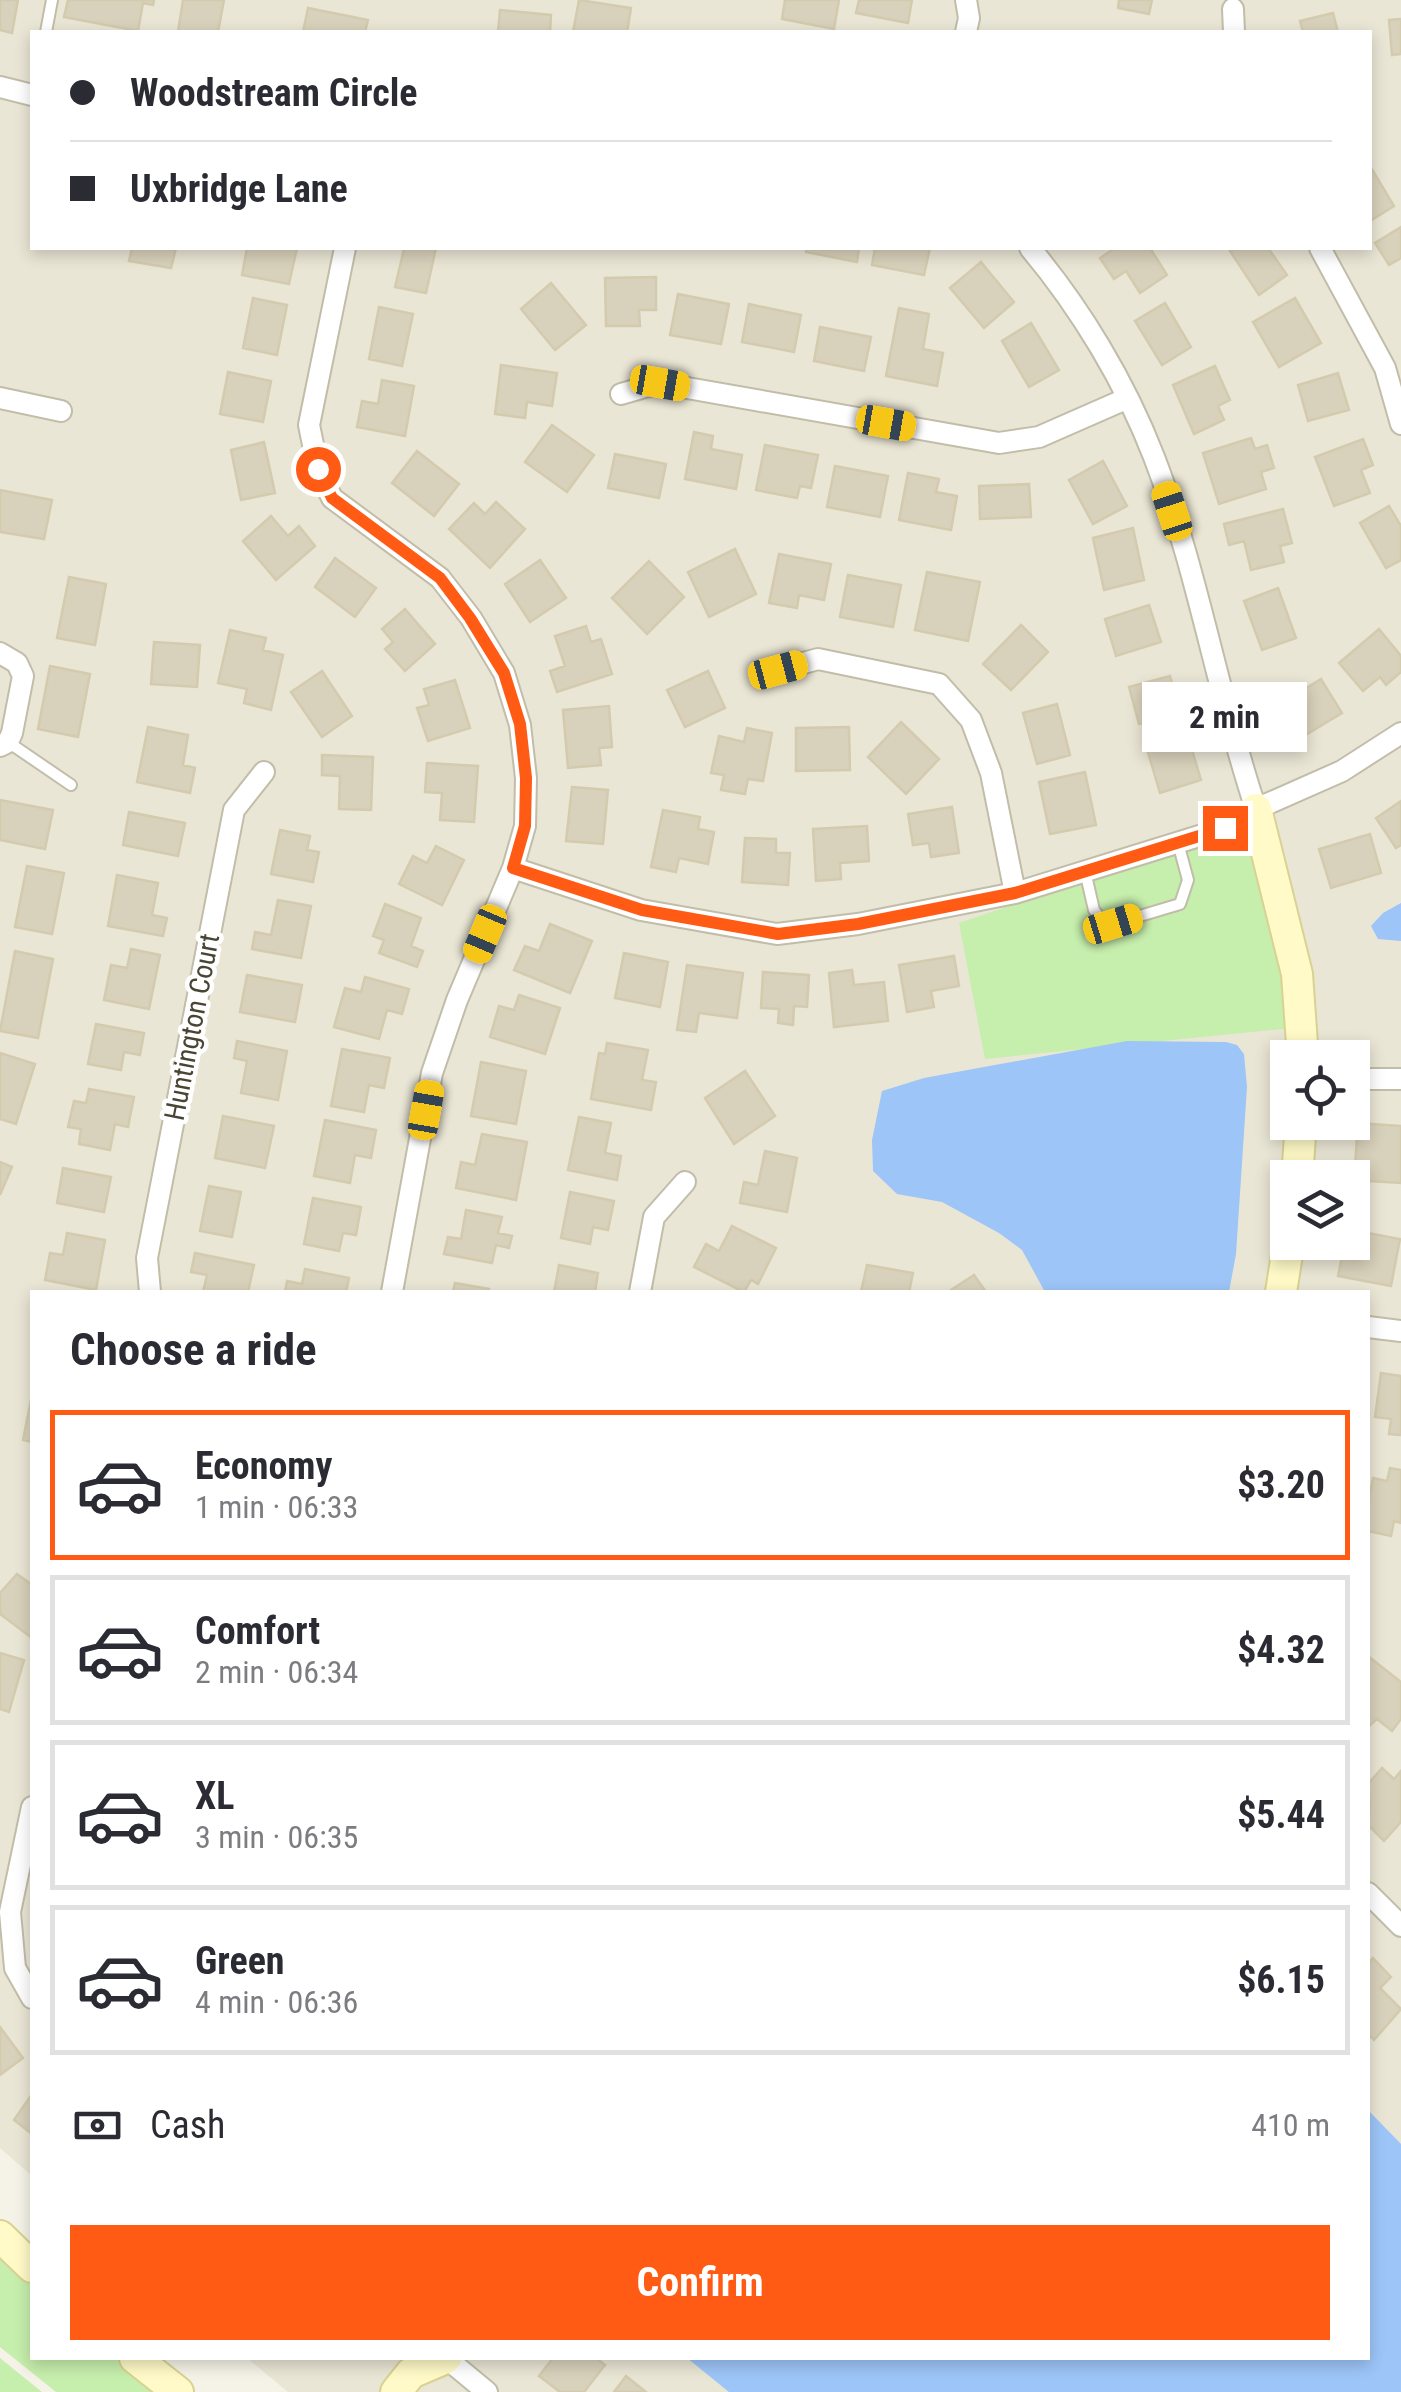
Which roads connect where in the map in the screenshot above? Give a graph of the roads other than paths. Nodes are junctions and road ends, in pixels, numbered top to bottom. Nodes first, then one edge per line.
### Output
1 (52, 0) edge
2 (966, 0) edge
3 (1233, 9) dead end
4 (46, 30) edge
5 (966, 30) edge
6 (1234, 30) edge
7 (0, 88) edge
8 (30, 94) edge
9 (343, 250) edge
10 (1032, 250) edge
11 (1321, 250) edge
12 (621, 394) dead end
13 (0, 398) edge
14 (1128, 398) junction
15 (61, 411) dead end
16 (1401, 424) edge
17 (0, 653) edge
18 (778, 670) dead end
19 (1401, 732) edge
20 (4, 744) edge
21 (264, 772) dead end
22 (71, 785) dead end
23 (1256, 809) junction
24 (1178, 842) junction
25 (513, 868) junction
26 (1085, 871) junction
27 (1015, 893) junction
28 (1302, 1040) edge
29 (1370, 1079) edge
30 (1401, 1079) edge
31 (685, 1182) dead end
32 (1285, 1260) edge
33 (150, 1290) edge
34 (392, 1290) edge
35 (640, 1290) edge
36 (1281, 1290) edge
37 (1370, 1326) edge
38 (1401, 1331) edge
39 (30, 1817) edge
40 (1370, 1895) edge
41 (1401, 1926) edge
42 (30, 1994) edge
43 (0, 2236) edge
44 (30, 2266) edge
45 (138, 2360) edge
46 (441, 2360) edge
47 (446, 2360) edge
48 (448, 2360) edge
49 (178, 2392) edge
50 (396, 2392) edge
51 (438, 2392) edge
52 (487, 2392) edge

1 - 4 lane
2 - 5 street
3 - 6 street
7 - 8 street
9 - 25 street
10 - 14 street
11 - 16 street
12 - 14 street
13 - 15 street
14 - 23 street
17 - 20 street
18 - 27 street
19 - 23 street
20 - 22 lane
21 - 33 street, Huntington Court
23 - 24 street
23 - 28 street
24 - 26 street
24 - 26 lane
25 - 27 street
25 - 34 street
26 - 27 street
29 - 30 street
31 - 35 street
32 - 36 street
37 - 38 street
39 - 42 street
40 - 41 street
43 - 44 street
45 - 49 street
46 - 50 street
47 - 51 street
48 - 52 street

